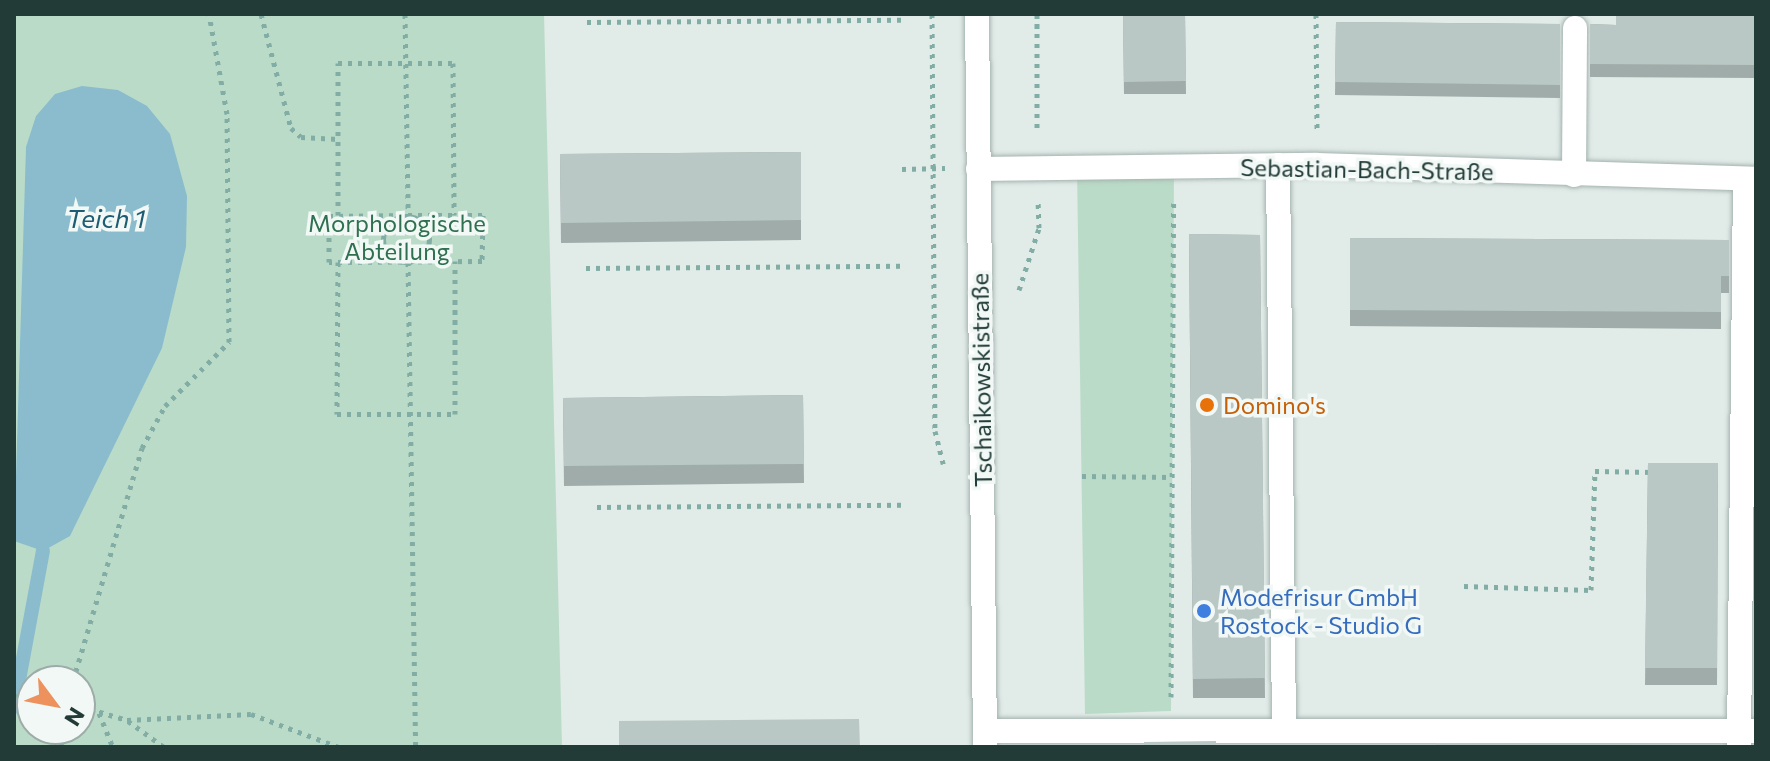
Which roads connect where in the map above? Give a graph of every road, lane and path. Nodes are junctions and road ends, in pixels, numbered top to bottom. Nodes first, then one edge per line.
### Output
1 (209, 14) edge
2 (261, 14) edge
3 (405, 14) edge
4 (977, 14) edge
5 (1037, 14) edge
6 (1316, 14) edge
7 (901, 20) dead end
8 (587, 22) dead end
9 (1575, 28) dead end
10 (406, 63) junction
11 (338, 139) junction
12 (1278, 165) junction
13 (1317, 165) junction
14 (1174, 167) junction
15 (932, 168) dead end
16 (1037, 168) junction
17 (902, 169) dead end
18 (978, 169) junction
19 (1574, 175) junction
20 (1751, 179) edge
21 (338, 215) junction
22 (408, 215) junction
23 (454, 215) junction
24 (455, 261) junction
25 (338, 262) junction
26 (408, 262) junction
27 (903, 266) dead end
28 (586, 268) dead end
29 (1750, 325) edge
30 (409, 414) junction
31 (1668, 473) edge
32 (1749, 475) edge
33 (1082, 476) dead end
34 (1172, 477) junction
35 (903, 505) dead end
36 (597, 507) dead end
37 (1464, 586) dead end
38 (1748, 624) edge
39 (78, 665) edge
40 (96, 711) edge
41 (99, 712) junction
42 (127, 720) junction
43 (1171, 726) junction
44 (1284, 726) junction
45 (1249, 736) edge
46 (1745, 736) edge
47 (985, 739) edge
48 (113, 747) edge
49 (164, 747) edge
50 (339, 747) edge
51 (416, 747) edge

1 - 39 path
2 - 11 path
3 - 10 path
4 - 18 street, Tschaikowskistraße
5 - 16 path
6 - 13 path
7 - 8 path
9 - 19 street
10 - 11 path
10 - 22 path
10 - 23 path
11 - 21 path
12 - 13 street, Sebastian-Bach-Straße
12 - 14 street, Sebastian-Bach-Straße
12 - 44 street
13 - 19 street, Sebastian-Bach-Straße
14 - 16 street, Sebastian-Bach-Straße
14 - 34 path
15 - 17 path
16 - 18 street, Sebastian-Bach-Straße
18 - 47 street, Tschaikowskistraße
19 - 20 street, Sebastian-Bach-Straße
20 - 29 street
21 - 22 path
21 - 25 path
22 - 23 path
22 - 26 path
22 - 26 path
23 - 24 path
24 - 26 path
24 - 30 path
25 - 26 path
25 - 30 path
26 - 30 path
27 - 28 path
29 - 32 street
30 - 51 path
31 - 37 path
32 - 38 street
33 - 34 path
34 - 43 path
35 - 36 path
38 - 46 street
40 - 41 path
41 - 42 path
41 - 48 path
42 - 49 path
42 - 50 path
43 - 45 street
43 - 47 street
44 - 45 street
44 - 46 street

